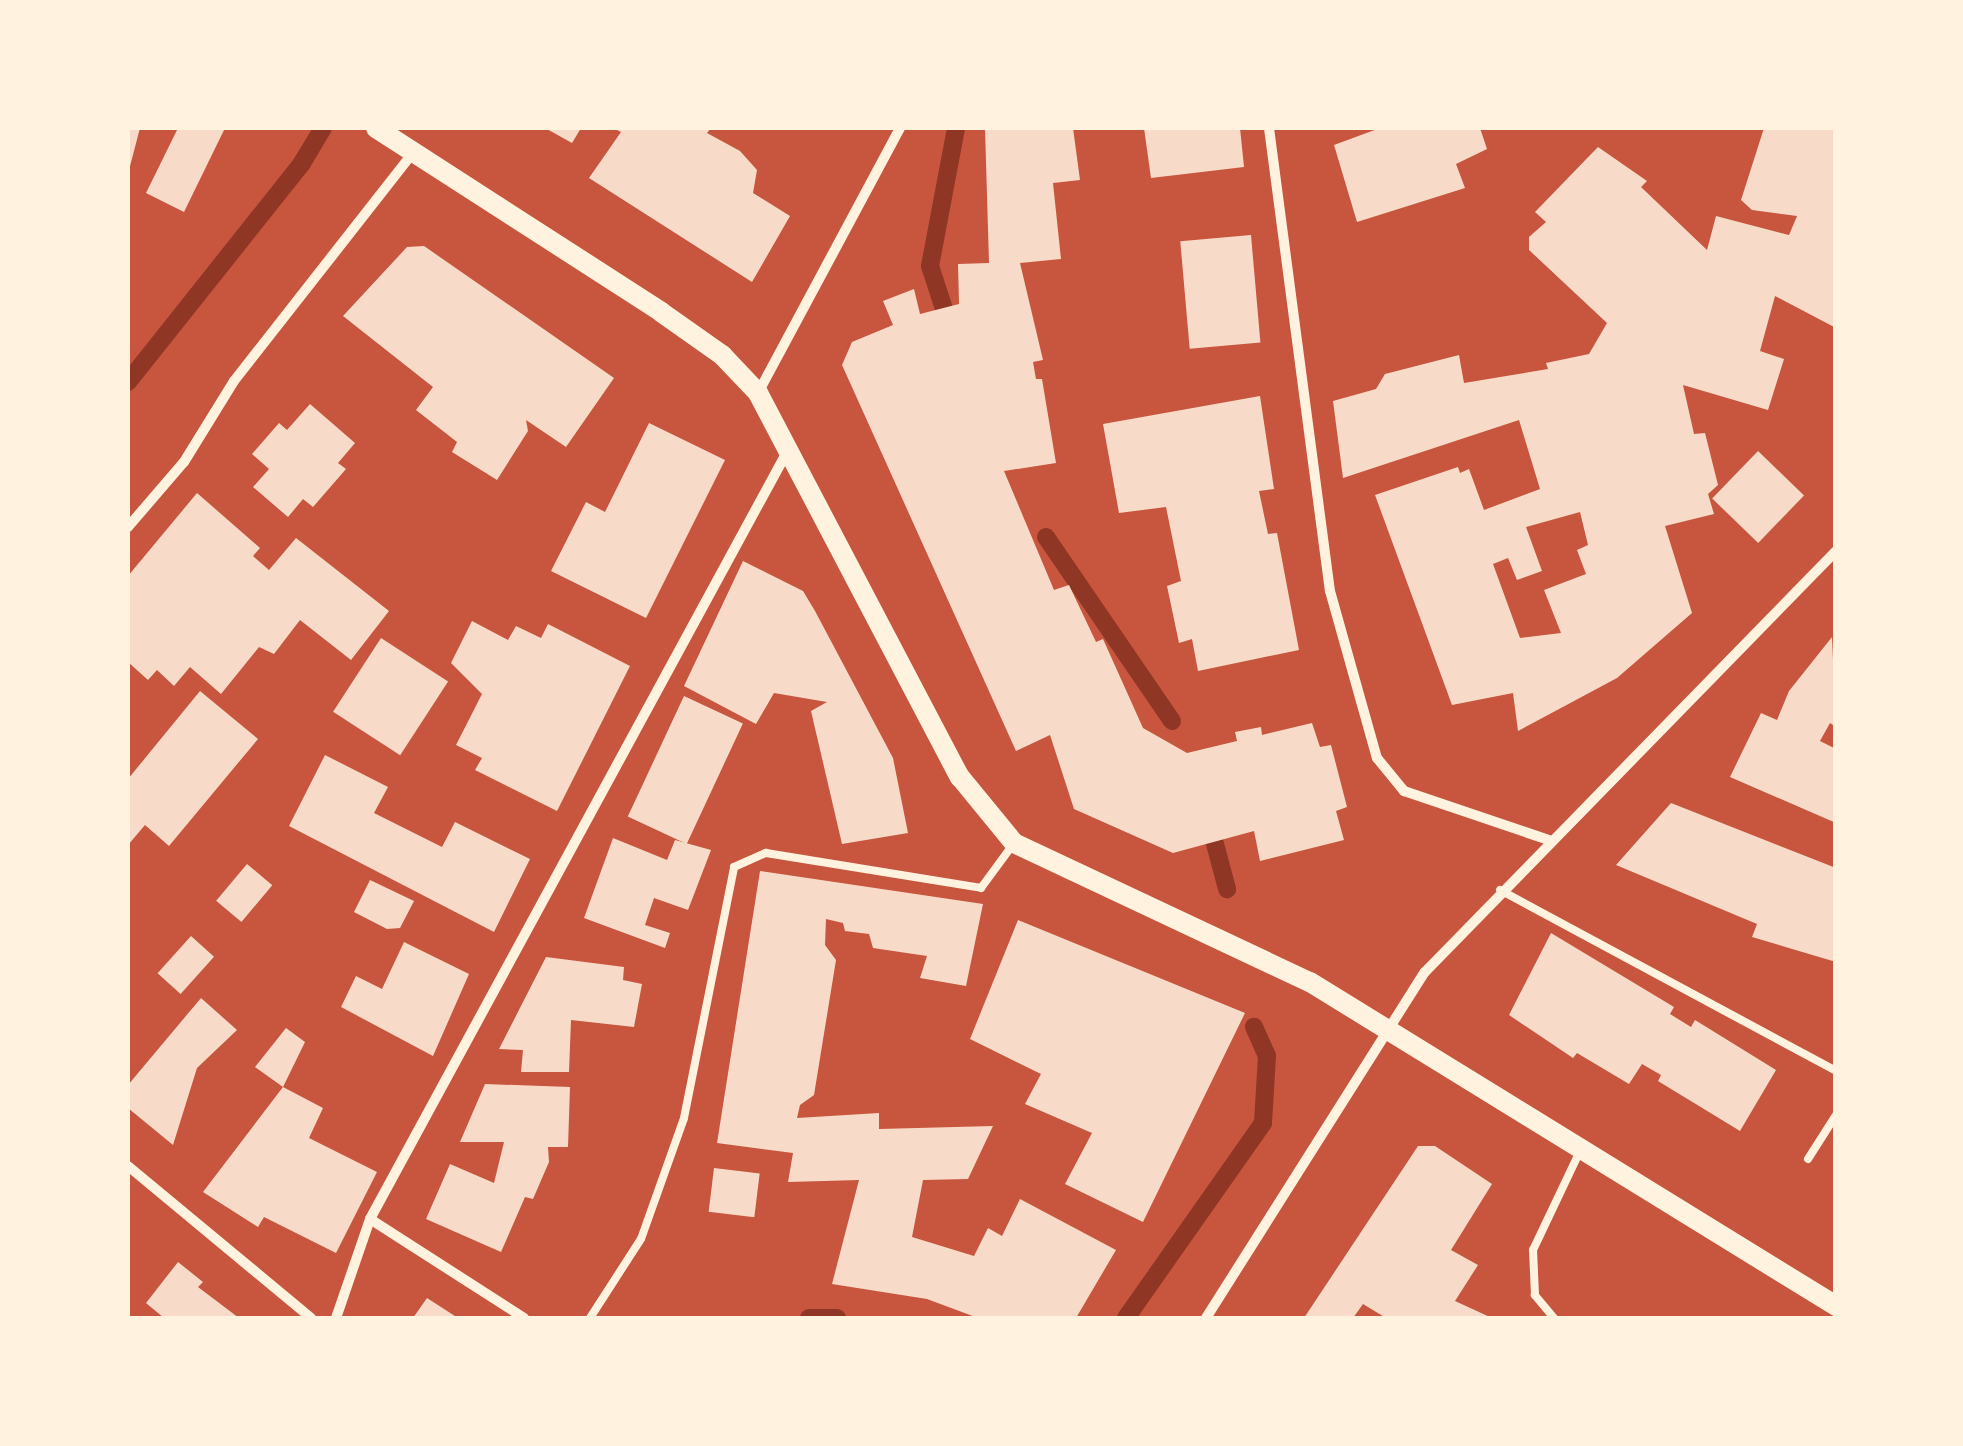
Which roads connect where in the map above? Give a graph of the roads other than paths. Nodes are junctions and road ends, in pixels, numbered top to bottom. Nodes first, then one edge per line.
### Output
1 (376, 128) edge
2 (900, 128) edge
3 (1269, 128) edge
4 (413, 153) junction
5 (758, 392) junction
6 (790, 445) junction
7 (128, 527) edge
8 (1836, 551) edge
9 (1552, 841) junction
10 (1014, 843) junction
11 (1500, 890) junction
12 (1385, 1029) junction
13 (1836, 1072) edge
14 (1836, 1115) edge
15 (1580, 1151) junction
16 (1808, 1159) dead end
17 (128, 1166) edge
18 (370, 1219) junction
19 (1836, 1306) edge
20 (311, 1318) edge
21 (336, 1318) edge
22 (524, 1318) edge
23 (590, 1318) edge
24 (1206, 1318) edge
25 (1554, 1318) edge

1 - 4 main road
2 - 5 street
3 - 9 street
4 - 5 main road
4 - 7 street
5 - 6 main road
6 - 10 main road
6 - 18 street
8 - 9 street
9 - 11 street
10 - 12 main road
10 - 23 lane
11 - 12 street
11 - 13 lane
12 - 15 main road
12 - 24 street
14 - 16 lane
15 - 19 main road
15 - 25 lane
17 - 20 street
18 - 21 street
18 - 22 street

